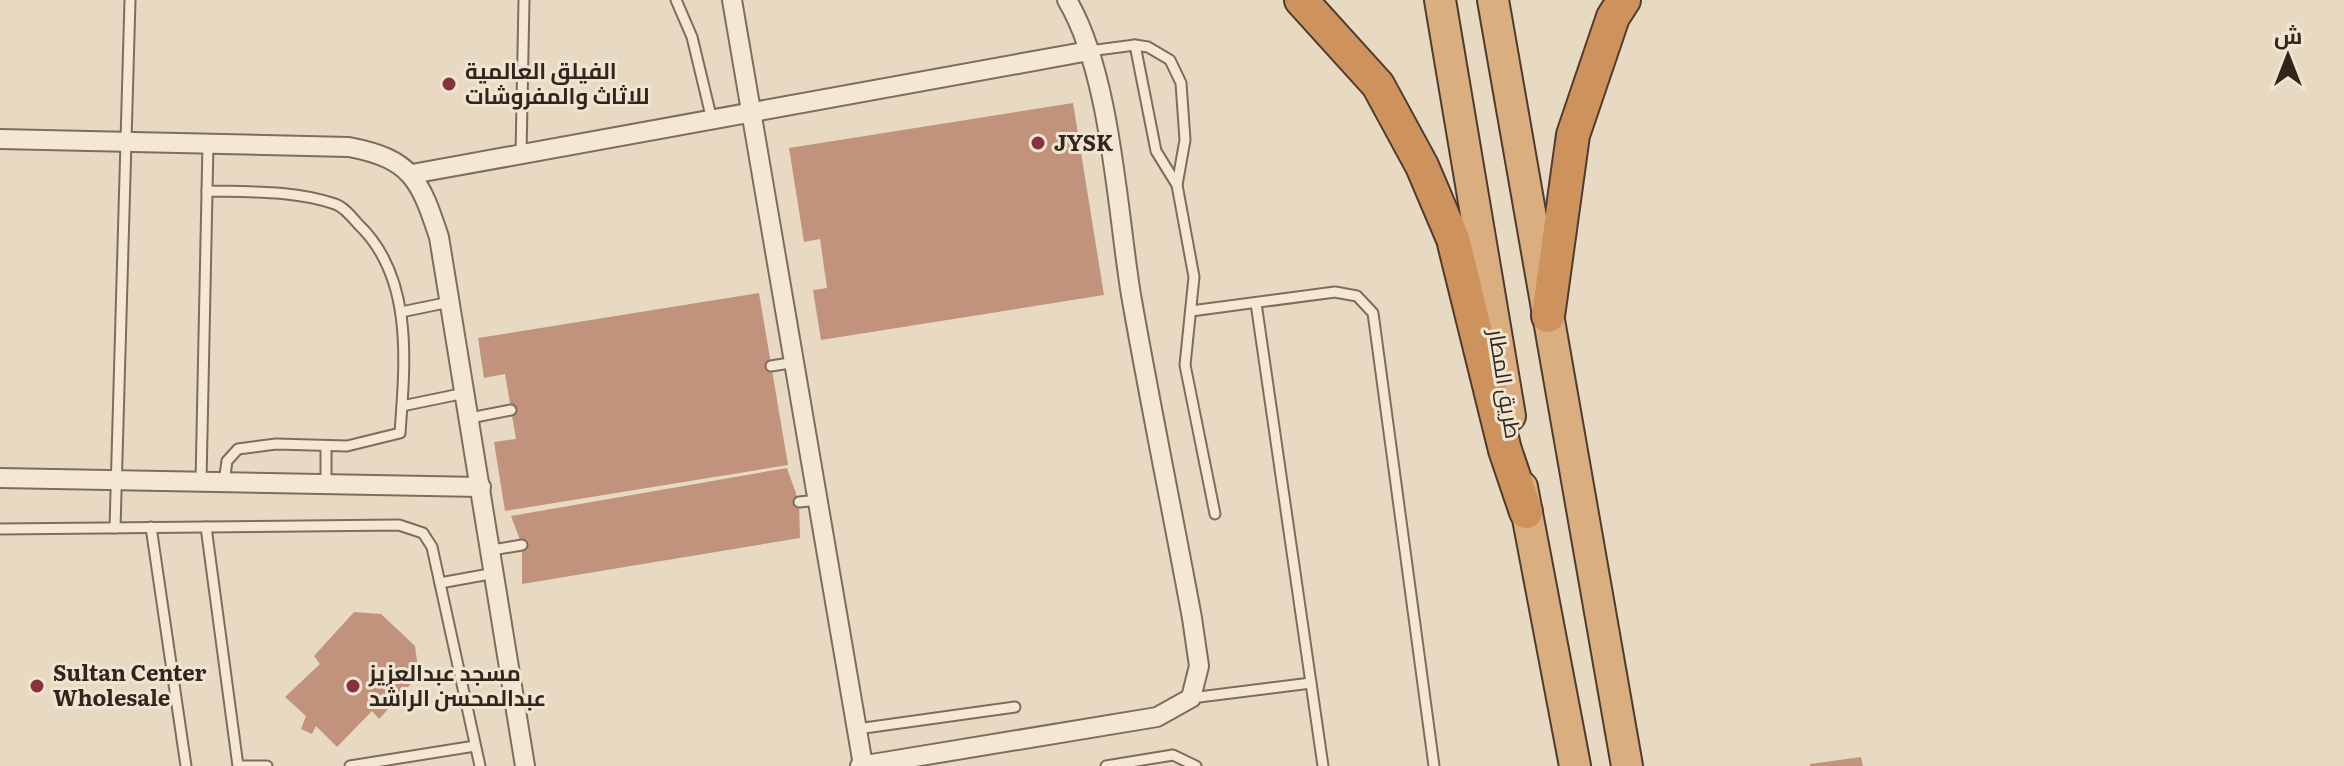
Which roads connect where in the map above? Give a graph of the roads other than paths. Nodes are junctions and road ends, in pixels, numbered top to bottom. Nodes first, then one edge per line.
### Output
1 (130, 0) edge
2 (524, 0) edge
3 (676, 0) edge
4 (732, 0) edge
5 (1067, 0) edge
6 (1301, 0) edge
7 (1440, 0) edge
8 (1493, 0) edge
9 (1624, 0) edge
10 (1135, 45) junction
11 (1089, 51) junction
12 (754, 112) junction
13 (712, 120) junction
14 (0, 139) edge
15 (127, 142) junction
16 (208, 144) junction
17 (521, 154) junction
18 (412, 174) junction
19 (1177, 185) junction
20 (207, 191) junction
21 (450, 302) junction
22 (1256, 303) junction
23 (1191, 311) junction
24 (401, 312) junction
25 (1548, 316) junction
26 (796, 362) junction
27 (771, 366) dead end
28 (465, 393) junction
29 (402, 406) junction
30 (511, 410) dead end
31 (470, 418) junction
32 (326, 446) junction
33 (0, 478) edge
34 (114, 480) junction
35 (201, 482) junction
36 (224, 482) junction
37 (326, 484) junction
38 (481, 487) junction
39 (819, 500) junction
40 (799, 502) dead end
41 (1526, 512) junction
42 (1215, 514) dead end
43 (151, 527) junction
44 (206, 527) junction
45 (115, 528) junction
46 (0, 529) edge
47 (522, 545) dead end
48 (492, 550) junction
49 (495, 573) junction
50 (440, 583) junction
51 (1311, 683) junction
52 (1191, 698) junction
53 (1015, 707) dead end
54 (857, 729) junction
55 (475, 746) junction
56 (186, 766) edge
57 (239, 766) edge
58 (267, 766) edge
59 (350, 766) edge
60 (480, 766) edge
61 (525, 766) edge
62 (862, 766) edge
63 (1106, 766) edge
64 (1196, 766) edge
65 (1323, 766) edge
66 (1434, 766) edge
67 (1575, 766) edge
68 (1627, 766) edge

1 - 15 lane
2 - 17 lane
3 - 13 lane
4 - 12 street
5 - 11 street
6 - 41 highway
7 - 41 highway, طريق المطار
8 - 25 highway
9 - 25 highway
10 - 11 lane
10 - 19 lane
10 - 19 lane
11 - 12 street
11 - 52 street
12 - 13 street
12 - 26 street
13 - 17 street
14 - 15 street
15 - 16 street
15 - 34 lane
16 - 18 street
16 - 20 lane
17 - 18 street
18 - 21 street
19 - 23 lane
20 - 24 lane
20 - 35 lane
21 - 24 lane
21 - 28 street
22 - 23 lane
22 - 51 lane
22 - 66 lane
23 - 42 lane
24 - 29 lane
25 - 68 highway
26 - 27 lane
26 - 39 street
28 - 29 lane
28 - 31 street
29 - 32 lane
30 - 31 lane
31 - 38 street
32 - 36 lane
32 - 37 lane
33 - 34 street
34 - 35 street
34 - 45 lane
35 - 36 street
36 - 37 street
37 - 38 street
38 - 48 street
39 - 40 lane
39 - 54 street
41 - 67 highway, طريق المطار
43 - 44 lane
43 - 45 lane
43 - 56 lane
44 - 50 lane
44 - 57 lane
45 - 46 lane
47 - 48 lane
48 - 49 street
49 - 50 lane
49 - 61 street
50 - 55 lane
51 - 52 lane
51 - 65 lane
52 - 62 street
53 - 54 lane
54 - 62 street
55 - 59 lane
55 - 60 lane
57 - 58 lane
63 - 64 lane

